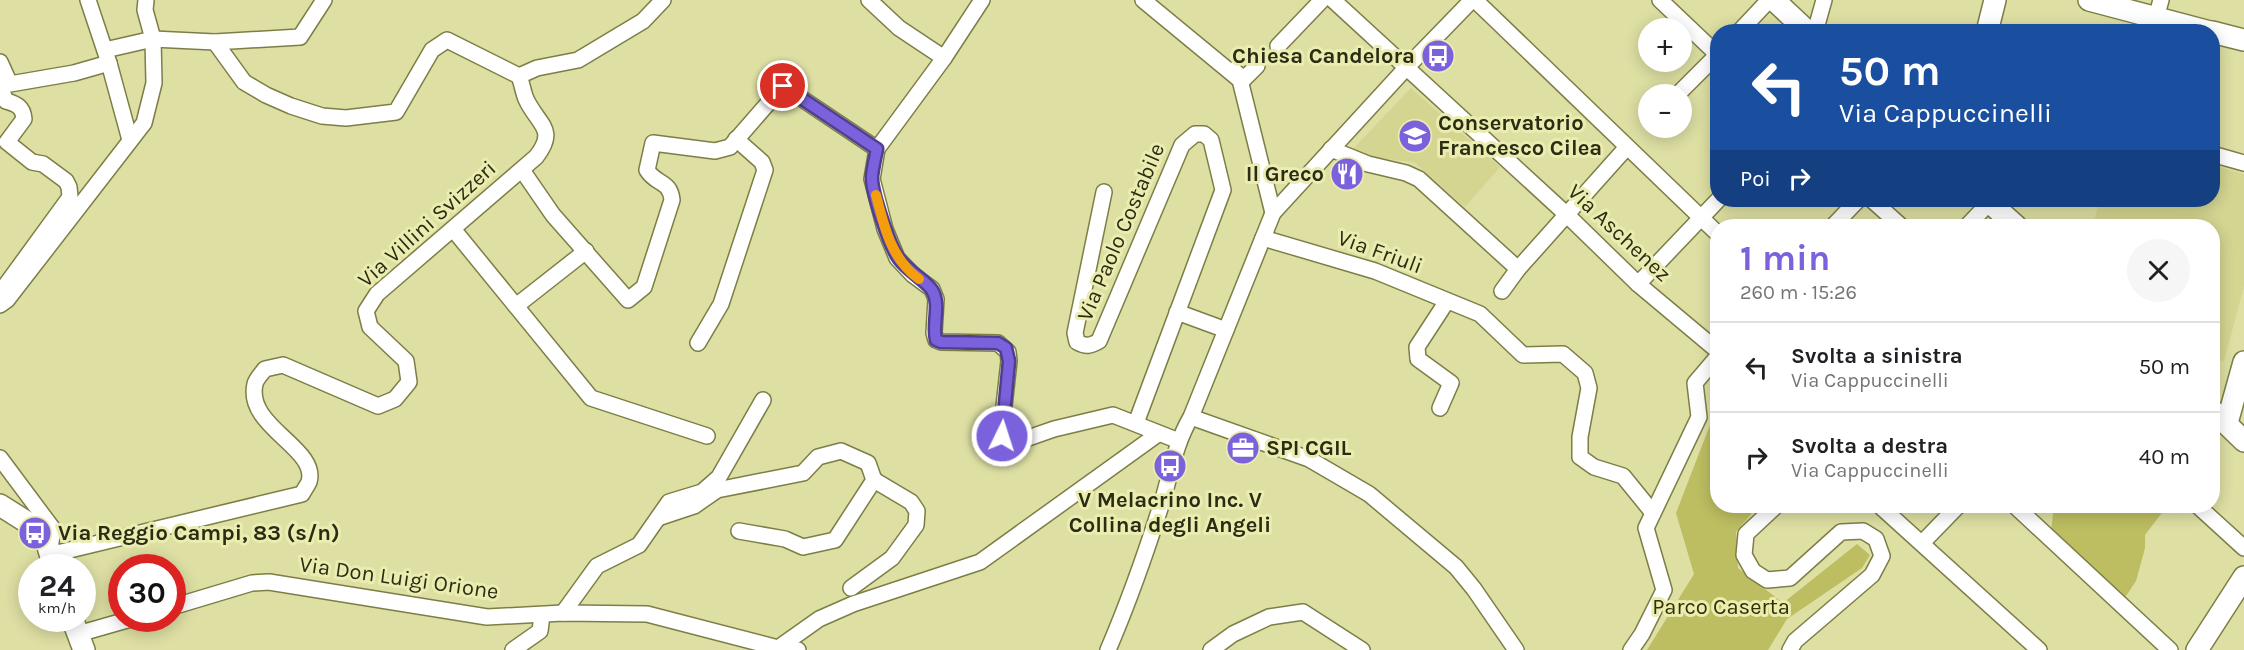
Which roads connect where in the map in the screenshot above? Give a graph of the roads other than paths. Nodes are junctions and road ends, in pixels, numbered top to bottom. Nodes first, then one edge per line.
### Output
1 (88, 0) edge
2 (146, 0) edge
3 (324, 0) edge
4 (663, 0) edge
5 (869, 0) edge
6 (982, 0) edge
7 (1143, 0) edge
8 (1322, 0) edge
9 (1333, 0) edge
10 (1473, 0) edge
11 (1660, 0) edge
12 (1769, 0) edge
13 (1774, 0) edge
14 (1824, 0) edge
15 (1995, 0) edge
16 (2089, 0) edge
17 (1158, 3) edge
18 (2156, 16) edge
19 (1746, 24) edge
20 (1800, 24) edge
21 (1817, 24) edge
22 (1989, 24) edge
23 (2184, 24) edge
24 (2220, 34) edge
25 (153, 39) junction
26 (2244, 40) edge
27 (215, 42) junction
28 (1278, 46) dead end
29 (1710, 47) edge
30 (107, 56) junction
31 (944, 58) junction
32 (1710, 61) edge
33 (0, 62) edge
34 (1257, 66) dead end
35 (1406, 68) junction
36 (519, 76) junction
37 (1688, 84) edge
38 (0, 87) edge
39 (736, 139) junction
40 (130, 140) junction
41 (1627, 147) junction
42 (877, 149) junction
43 (1331, 149) junction
44 (2220, 156) edge
45 (2244, 163) edge
46 (522, 170) junction
47 (1104, 192) dead end
48 (1711, 207) edge
49 (1851, 207) edge
50 (1880, 207) edge
51 (1984, 207) edge
52 (1995, 207) edge
53 (1273, 213) junction
54 (1566, 214) junction
55 (1700, 218) junction
56 (1840, 219) edge
57 (1893, 219) edge
58 (1973, 219) edge
59 (2008, 219) edge
60 (1710, 227) edge
61 (453, 229) junction
62 (1263, 238) junction
63 (586, 251) junction
64 (1518, 269) junction
65 (1638, 284) junction
66 (1502, 291) dead end
67 (0, 292) edge
68 (1447, 302) junction
69 (0, 305) edge
70 (516, 306) junction
71 (1177, 312) junction
72 (1226, 330) junction
73 (698, 343) dead end
74 (1710, 344) edge
75 (2244, 362) edge
76 (1710, 365) edge
77 (763, 400) dead end
78 (1440, 408) dead end
79 (2229, 414) edge
80 (1191, 417) junction
81 (1136, 423) junction
82 (1158, 434) junction
83 (707, 436) dead end
84 (1179, 441) junction
85 (2244, 441) edge
86 (0, 458) edge
87 (874, 480) junction
88 (0, 505) edge
89 (1653, 513) junction
90 (1768, 513) edge
91 (1888, 513) edge
92 (1951, 513) edge
93 (2023, 513) edge
94 (2206, 513) edge
95 (658, 518) junction
96 (739, 531) dead end
97 (1922, 543) junction
98 (2244, 548) edge
99 (49, 554) edge
100 (51, 554) edge
101 (77, 554) edge
102 (2244, 577) edge
103 (851, 588) dead end
104 (186, 603) edge
105 (563, 613) junction
106 (542, 615) junction
107 (108, 625) edge
108 (78, 634) edge
109 (778, 648) junction
110 (513, 650) edge
111 (798, 650) edge
112 (1108, 650) edge
113 (1211, 650) edge
114 (1362, 650) edge
115 (1516, 650) edge
116 (1631, 650) edge
117 (1790, 650) edge
118 (2039, 650) edge
119 (2170, 650) edge
120 (2197, 650) edge

1 - 30 street
2 - 25 street
3 - 27 street
4 - 36 street
5 - 31 street
6 - 31 street
7 - 53 street
8 - 28 street
9 - 35 street, Via Aschenez
10 - 35 street
10 - 41 street
11 - 29 street
12 - 19 street
13 - 20 street
14 - 21 street
15 - 22 street
16 - 18 street
17 - 34 street
18 - 23 street
24 - 26 street
25 - 27 street
25 - 30 street
25 - 40 street
27 - 36 street
30 - 33 street
30 - 40 street
31 - 42 street
32 - 37 street
35 - 43 street
35 - 54 street, Via Aschenez
36 - 46 street, Via Villini Svizzeri
38 - 67 street
39 - 42 street
39 - 63 street
39 - 73 street
40 - 69 street
41 - 54 street
41 - 55 street
42 - 81 street
43 - 53 street
43 - 64 street
44 - 45 street
46 - 61 street, Via Villini Svizzeri
46 - 63 street
47 - 71 street, Via Paolo Costabile
48 - 55 street
49 - 56 street
50 - 57 street
51 - 58 street
52 - 59 street
53 - 62 street
54 - 64 street
54 - 65 street, Via Aschenez
55 - 60 street
55 - 65 street
61 - 70 street
61 - 101 street, Via Villini Svizzeri
62 - 68 street, Via Friuli
62 - 72 street
63 - 70 street
64 - 66 street
65 - 74 street, Via Aschenez
68 - 78 street
68 - 89 street, Via Friuli
70 - 83 street
71 - 72 street
71 - 81 street, Via Paolo Costabile
72 - 80 street
75 - 79 street
76 - 89 street
77 - 95 street
79 - 85 street
80 - 84 street
80 - 115 street
81 - 82 street
82 - 84 street
82 - 109 street
84 - 112 street
86 - 100 street
87 - 95 street
87 - 96 street
87 - 103 street
88 - 99 street
89 - 116 street
90 - 117 street
91 - 97 street
92 - 97 street
93 - 119 street
94 - 98 street
95 - 105 street
97 - 118 street
102 - 120 street
104 - 106 street, Via Don Luigi Orione
105 - 106 street, Via Don Luigi Orione
105 - 109 street, Via Don Luigi Orione
106 - 110 street
107 - 108 street
109 - 111 street, Via Don Luigi Orione
113 - 114 street

